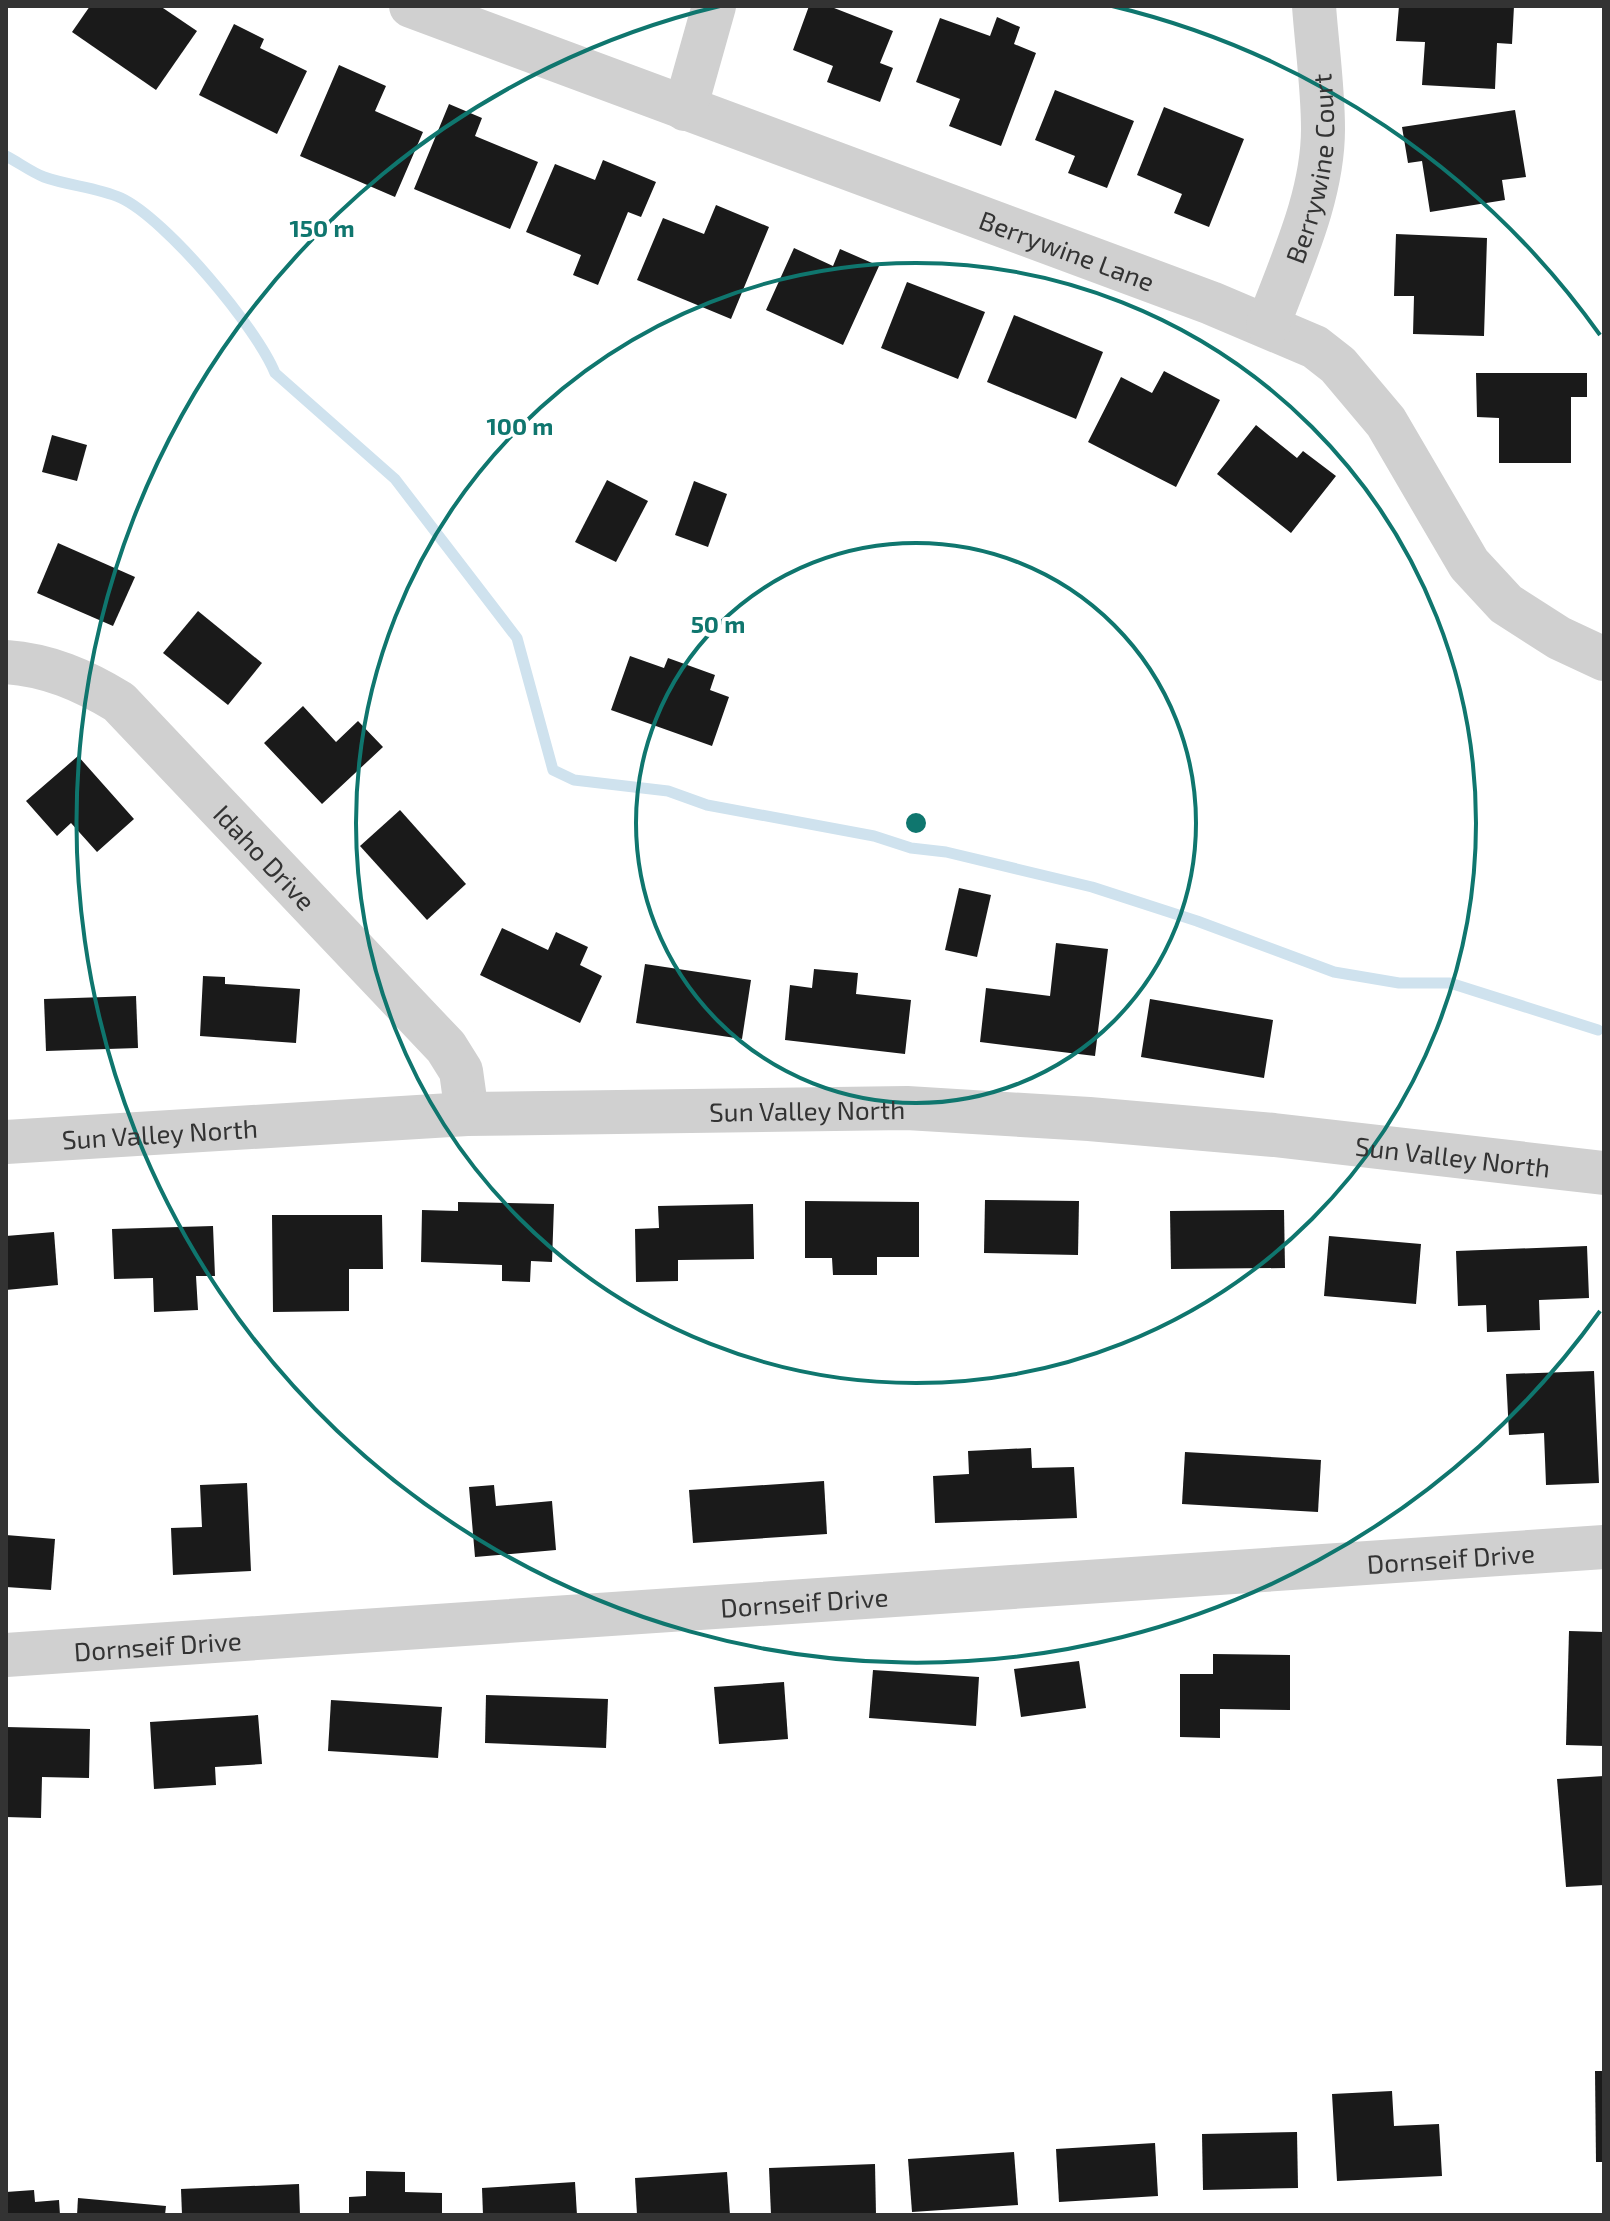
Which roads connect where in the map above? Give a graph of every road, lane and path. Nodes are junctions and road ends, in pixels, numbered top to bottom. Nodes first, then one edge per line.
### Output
1 (411, 6) edge
2 (714, 6) edge
3 (1314, 6) edge
4 (685, 109) junction
5 (1268, 325) junction
6 (1604, 659) edge
7 (6, 662) edge
8 (467, 1114) junction
9 (6, 1142) edge
10 (1604, 1173) edge
11 (1604, 1547) edge
12 (6, 1655) edge

1 - 4 street, Berrywine Lane
2 - 4 street
3 - 5 street, Berrywine Court
4 - 5 street, Berrywine Lane
5 - 6 street, Berrywine Lane
7 - 8 street, Idaho Drive
8 - 9 street, Sun Valley North
8 - 10 street, Sun Valley North
11 - 12 street, Dornseif Drive

